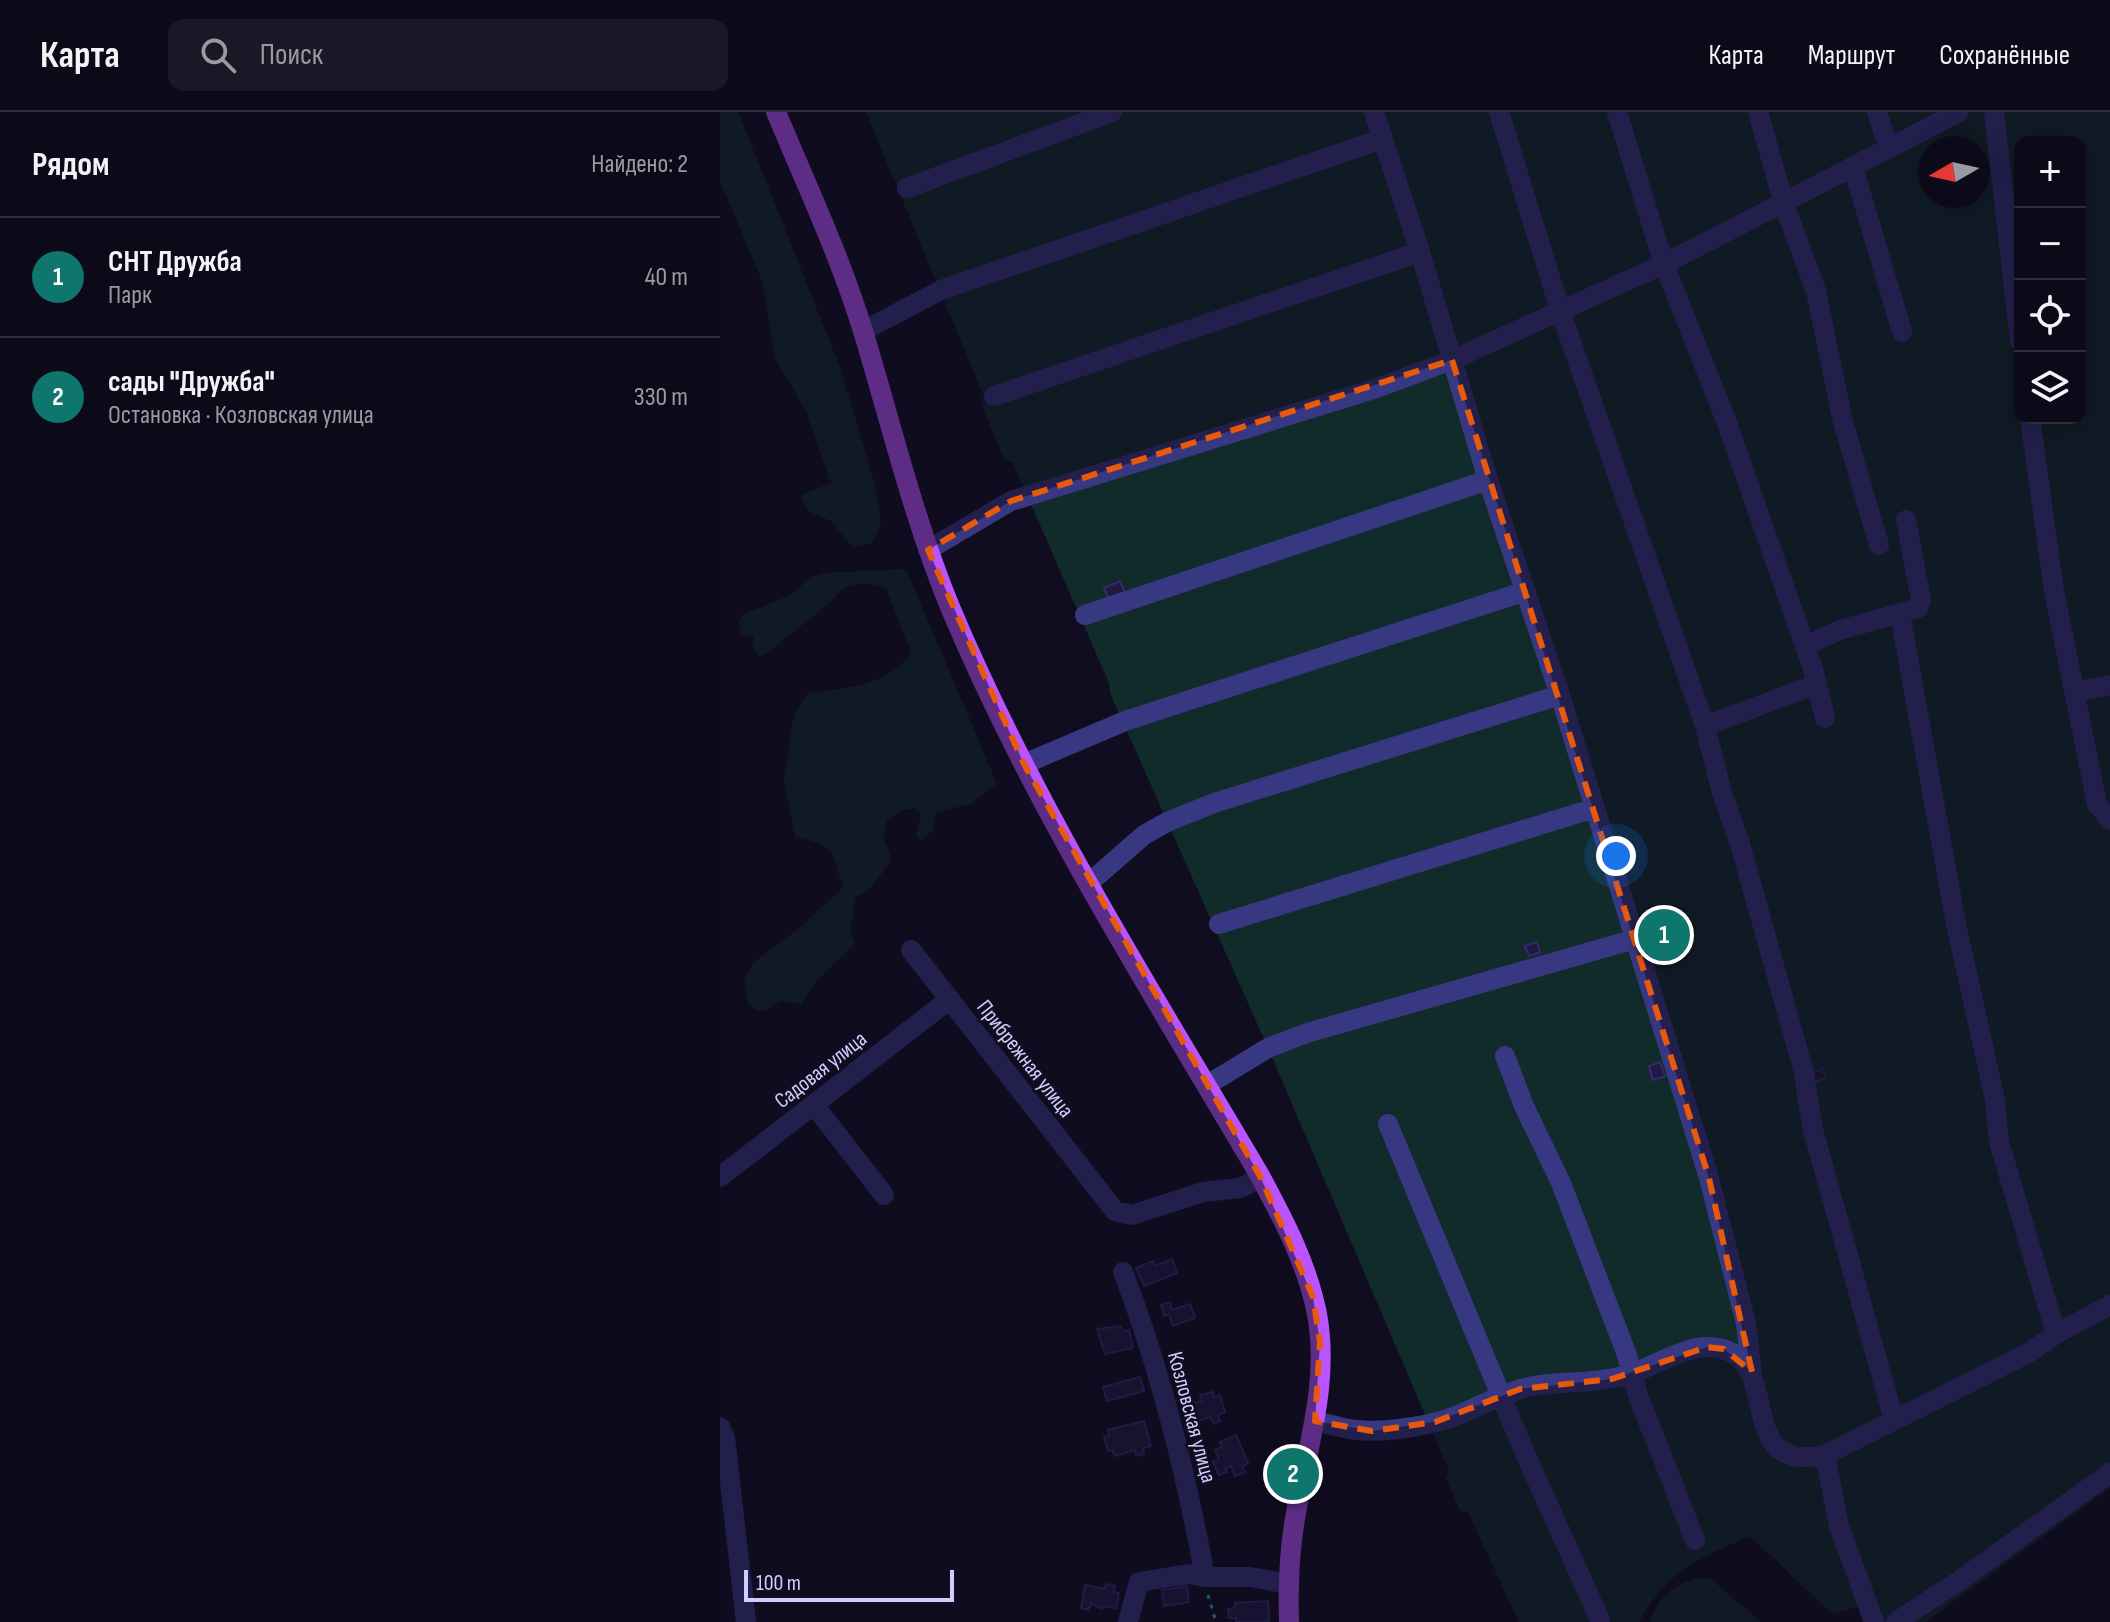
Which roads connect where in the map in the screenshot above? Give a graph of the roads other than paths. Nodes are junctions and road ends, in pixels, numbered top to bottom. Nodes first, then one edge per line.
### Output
1 (776, 112) edge
2 (1112, 112) edge
3 (1374, 112) edge
4 (1499, 112) edge
5 (1617, 112) edge
6 (1758, 112) edge
7 (1877, 112) edge
8 (1959, 112) edge
9 (1994, 112) edge
10 (1382, 139) junction
11 (1889, 149) junction
12 (1853, 167) junction
13 (907, 188) dead end
14 (1784, 204) junction
15 (1420, 252) junction
16 (1664, 264) junction
17 (2014, 288) edge
18 (1561, 313) junction
19 (863, 331) junction
20 (1902, 332) dead end
21 (1452, 360) junction
22 (994, 396) dead end
23 (2031, 424) edge
24 (1488, 480) junction
25 (1906, 520) dead end
26 (1879, 545) dead end
27 (928, 550) junction
28 (1526, 591) junction
29 (1900, 614) junction
30 (1085, 615) dead end
31 (1805, 646) junction
32 (1817, 684) junction
33 (2110, 685) edge
34 (2075, 692) junction
35 (1560, 695) junction
36 (1825, 718) dead end
37 (1705, 726) junction
38 (1024, 764) junction
39 (1595, 808) junction
40 (2110, 820) edge
41 (1089, 883) junction
42 (1219, 924) dead end
43 (1635, 939) junction
44 (911, 950) dead end
45 (950, 999) junction
46 (1505, 1056) dead end
47 (1207, 1085) junction
48 (814, 1105) junction
49 (1388, 1124) dead end
50 (720, 1177) edge
51 (1261, 1178) junction
52 (884, 1195) dead end
53 (1123, 1272) dead end
54 (2110, 1305) edge
55 (2056, 1334) junction
56 (1752, 1372) junction
57 (1632, 1374) junction
58 (1502, 1397) junction
59 (1894, 1420) junction
60 (1315, 1421) junction
61 (720, 1427) edge
62 (1825, 1455) junction
63 (2110, 1473) edge
64 (1695, 1540) dead end
65 (728, 1543) edge
66 (1205, 1577) junction
67 (1289, 1584) junction
68 (1600, 1620) edge
69 (746, 1622) edge
70 (1128, 1622) edge
71 (1289, 1622) edge
72 (1874, 1622) edge
73 (1896, 1622) edge

1 - 19 main road
2 - 13 street
3 - 10 street
4 - 18 street
5 - 16 street
6 - 14 street
7 - 11 street
8 - 11 street
9 - 17 street
10 - 15 street
10 - 19 street
11 - 12 street
12 - 14 street
12 - 20 street
14 - 16 street
14 - 26 street
15 - 21 street
15 - 22 street
16 - 18 street
16 - 31 street
18 - 21 street
18 - 37 street
19 - 27 main road
21 - 24 street
21 - 27 street
23 - 34 street
24 - 28 street
24 - 30 street
25 - 29 street
27 - 38 main road
28 - 35 street
28 - 38 street
29 - 31 street
29 - 55 street
31 - 32 street
32 - 36 street
32 - 37 street
33 - 34 street
34 - 40 street
35 - 39 street
35 - 41 street
37 - 59 street
38 - 41 main road
39 - 42 street
39 - 43 street
41 - 47 main road
43 - 47 street
43 - 56 street
44 - 45 street, Прибрежная улица
45 - 48 street, Садовая улица
45 - 51 street, Прибрежная улица
46 - 57 street
47 - 51 main road
48 - 50 street, Садовая улица
48 - 52 street
49 - 58 street
51 - 60 main road
53 - 66 street, Козловская улица
54 - 55 street
55 - 59 street
56 - 57 street
56 - 62 street
57 - 58 street
57 - 64 street
58 - 60 street
58 - 68 street
59 - 62 street
60 - 67 main road
61 - 65 street
62 - 72 street
63 - 73 street
65 - 69 street
66 - 67 street
66 - 70 street
67 - 71 main road

